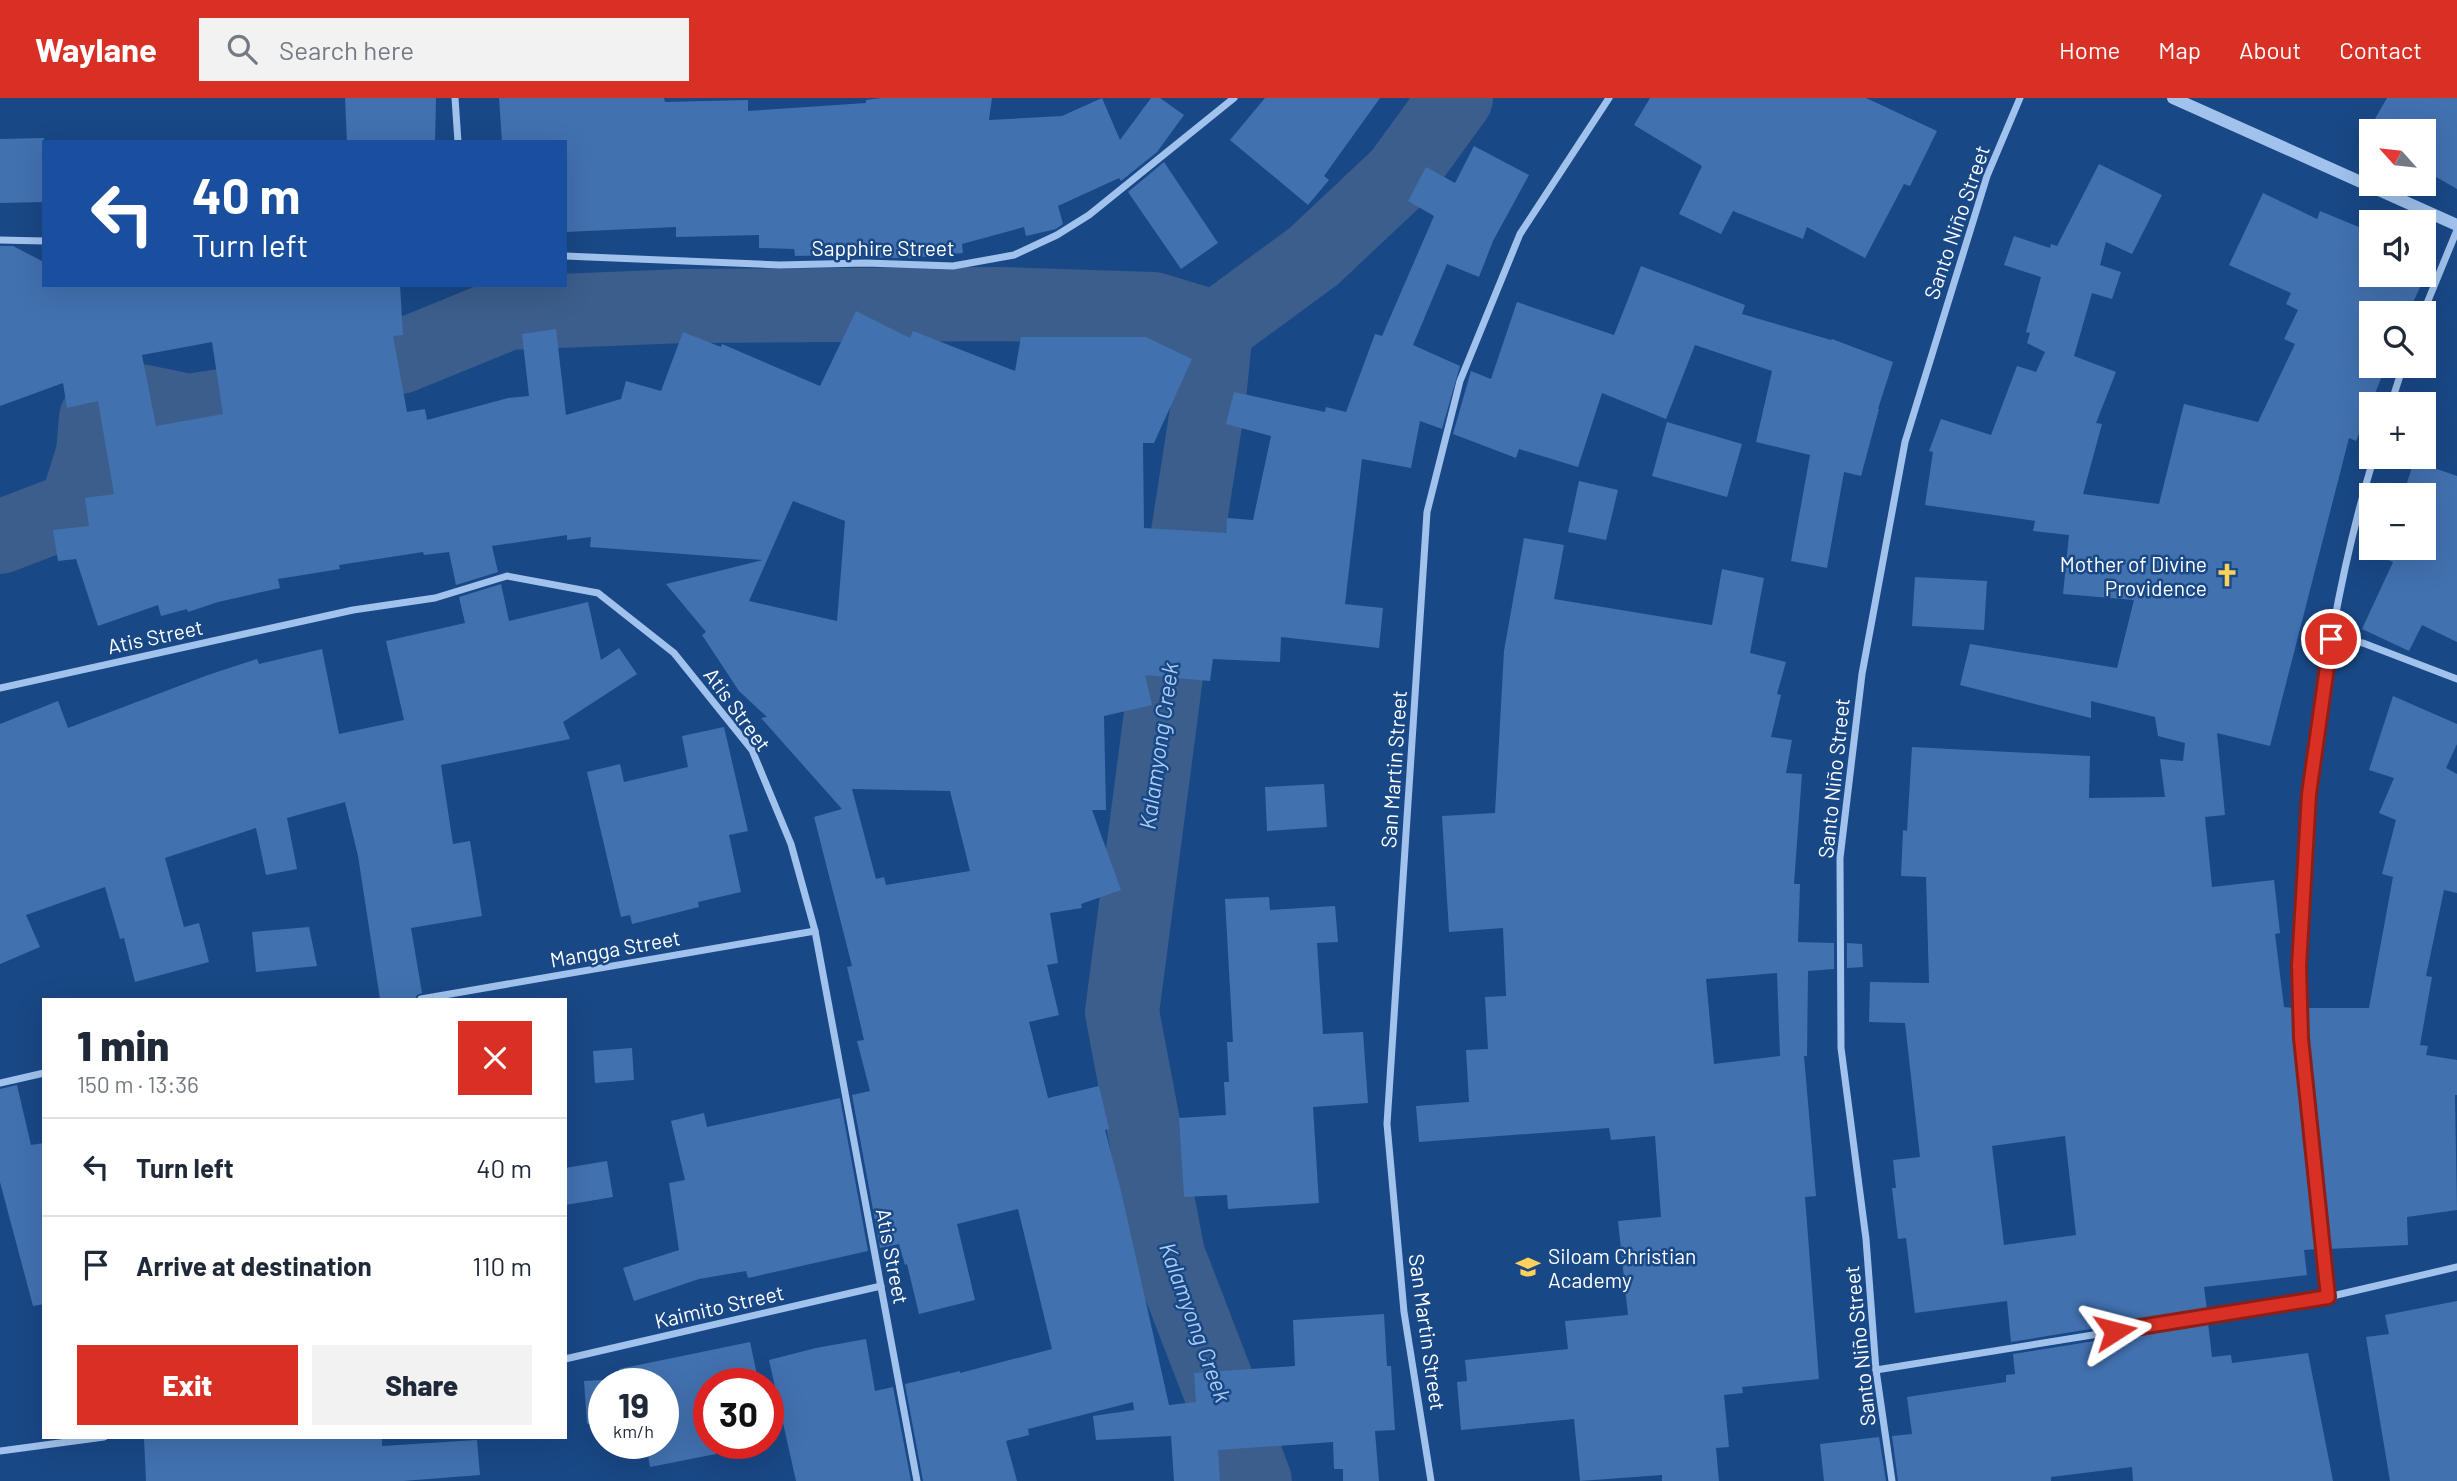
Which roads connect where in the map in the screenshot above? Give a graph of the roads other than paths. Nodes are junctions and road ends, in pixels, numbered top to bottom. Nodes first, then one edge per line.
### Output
1 (455, 98) edge
2 (1234, 98) edge
3 (1609, 98) edge
4 (2020, 98) edge
5 (2173, 98) edge
6 (458, 140) edge
7 (2457, 228) edge
8 (0, 240) edge
9 (42, 242) edge
10 (567, 256) edge
11 (2428, 301) edge
12 (2370, 469) edge
13 (2331, 639) junction
14 (2457, 679) edge
15 (0, 688) edge
16 (815, 932) junction
17 (427, 998) edge
18 (42, 1073) edge
19 (0, 1083) edge
20 (2457, 1267) edge
21 (881, 1286) junction
22 (2328, 1297) junction
23 (567, 1359) edge
24 (1876, 1370) junction
25 (89, 1439) edge
26 (0, 1451) edge
27 (917, 1481) edge
28 (1431, 1481) edge
29 (1892, 1481) edge

1 - 6 street
2 - 10 street, Sapphire Street
3 - 28 street, San Martin Street
4 - 24 street, Santo Niño Street
5 - 7 street
7 - 11 street
8 - 9 street
12 - 13 street
13 - 14 street
13 - 22 street
15 - 16 street, Atis Street
16 - 17 street, Mangga Street
16 - 21 street, Atis Street
18 - 19 street
20 - 22 street
21 - 23 street, Kaimito Street
21 - 27 street, Atis Street
22 - 24 street
24 - 29 street, Santo Niño Street
25 - 26 street

